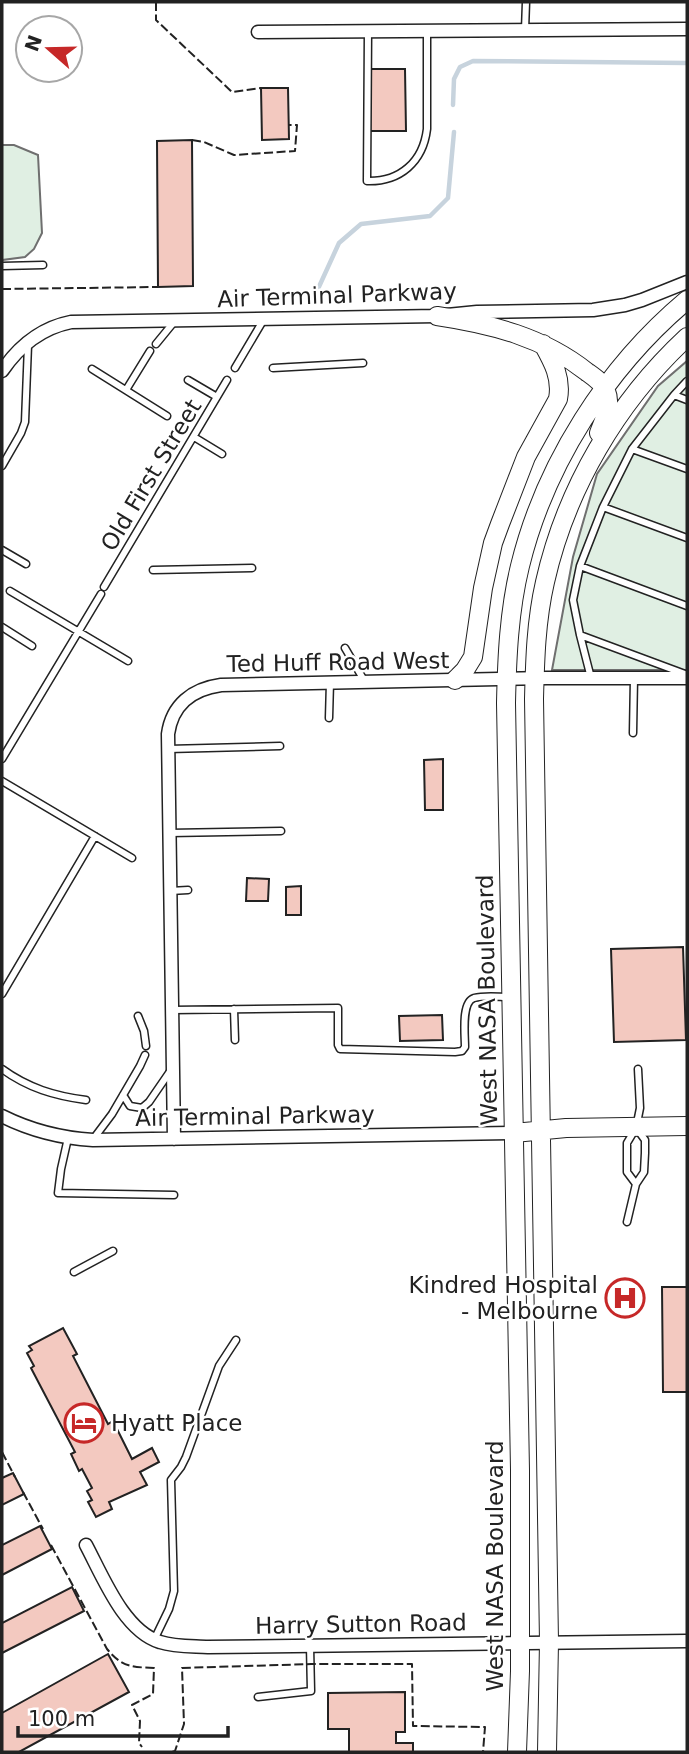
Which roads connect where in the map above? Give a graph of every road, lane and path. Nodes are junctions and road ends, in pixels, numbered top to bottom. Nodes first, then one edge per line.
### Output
1 (526, 2) edge
2 (687, 29) edge
3 (525, 30) junction
4 (368, 31) junction
5 (427, 31) junction
6 (258, 32) dead end
7 (43, 265) dead end
8 (2, 266) edge
9 (687, 282) edge
10 (687, 300) edge
11 (437, 316) junction
12 (264, 319) junction
13 (175, 320) junction
14 (687, 337) edge
15 (29, 341) junction
16 (156, 344) dead end
17 (543, 344) junction
18 (150, 351) dead end
19 (363, 363) dead end
20 (235, 368) dead end
21 (273, 368) dead end
22 (92, 369) dead end
23 (2, 371) edge
24 (188, 380) dead end
25 (228, 380) dead end
26 (687, 381) edge
27 (605, 388) junction
28 (126, 390) junction
29 (674, 394) junction
30 (217, 397) junction
31 (687, 400) edge
32 (167, 416) dead end
33 (194, 437) junction
34 (632, 449) junction
35 (222, 454) dead end
36 (2, 466) edge
37 (687, 469) edge
38 (582, 479) junction
39 (603, 507) junction
40 (687, 538) edge
41 (2, 550) edge
42 (26, 564) dead end
43 (580, 566) junction
44 (252, 568) dead end
45 (153, 570) dead end
46 (10, 591) dead end
47 (687, 606) edge
48 (2, 627) edge
49 (78, 632) junction
50 (580, 635) junction
51 (32, 646) dead end
52 (345, 648) dead end
53 (128, 661) dead end
54 (687, 676) edge
55 (591, 678) junction
56 (634, 678) junction
57 (506, 679) junction
58 (535, 679) junction
59 (455, 680) junction
60 (330, 682) junction
61 (365, 682) junction
62 (329, 718) dead end
63 (633, 733) dead end
64 (280, 746) dead end
65 (168, 749) junction
66 (2, 759) edge
67 (2, 781) edge
68 (281, 831) dead end
69 (169, 834) junction
70 (95, 836) junction
71 (132, 858) dead end
72 (188, 890) dead end
73 (170, 891) junction
74 (2, 994) edge
75 (512, 997) junction
76 (234, 1009) junction
77 (172, 1010) junction
78 (138, 1016) dead end
79 (234, 1040) dead end
80 (146, 1045) dead end
81 (145, 1055) dead end
82 (2, 1069) edge
83 (173, 1069) junction
84 (638, 1069) dead end
85 (122, 1095) junction
86 (86, 1100) dead end
87 (2, 1116) edge
88 (687, 1126) edge
89 (636, 1128) junction
90 (541, 1130) junction
91 (514, 1133) junction
92 (68, 1138) junction
93 (174, 1139) junction
94 (93, 1140) junction
95 (636, 1184) junction
96 (174, 1195) dead end
97 (627, 1222) dead end
98 (113, 1251) dead end
99 (74, 1272) dead end
100 (236, 1340) dead end
101 (86, 1545) dead end
102 (154, 1640) junction
103 (687, 1641) edge
104 (549, 1642) junction
105 (520, 1644) junction
106 (310, 1646) junction
107 (258, 1697) dead end
108 (517, 1752) edge
109 (547, 1752) edge

1 - 3 lane
2 - 3 street
3 - 5 street
4 - 5 street
4 - 5 lane
4 - 6 street
7 - 8 lane
9 - 11 street, Air Terminal Parkway
10 - 27 main road, West NASA Boulevard
11 - 12 street, Air Terminal Parkway
11 - 17 main road
12 - 13 street, Air Terminal Parkway
12 - 20 lane
13 - 15 street, Air Terminal Parkway
13 - 16 lane
14 - 38 main road
15 - 23 street, Air Terminal Parkway
15 - 36 lane
17 - 27 main road
17 - 59 main road
18 - 28 lane
19 - 21 lane
22 - 28 lane
24 - 30 lane
25 - 30 lane, Old First Street
26 - 29 lane
27 - 38 main road
27 - 57 main road, West NASA Boulevard
28 - 32 lane
29 - 31 lane
29 - 34 lane
30 - 33 lane, Old First Street
33 - 35 lane
33 - 49 lane, Old First Street
34 - 37 lane
34 - 39 lane
38 - 58 main road
39 - 40 lane
39 - 43 lane
41 - 42 lane
43 - 47 lane
43 - 50 lane
44 - 45 lane
46 - 49 lane
48 - 51 lane
49 - 53 lane
49 - 66 lane, Old First Street
50 - 54 lane
50 - 55 lane
52 - 61 lane
54 - 56 street, Ted Huff Road West
55 - 56 street, Ted Huff Road West
55 - 58 street, Ted Huff Road West
56 - 63 lane
57 - 58 street, Ted Huff Road West
57 - 59 street, Ted Huff Road West
57 - 75 main road, West NASA Boulevard
58 - 90 main road
59 - 61 street, Ted Huff Road West
60 - 61 street, Ted Huff Road West
60 - 62 lane
60 - 65 street, Ted Huff Road West
64 - 65 lane
65 - 69 street, Ted Huff Road West
67 - 70 lane
68 - 69 lane
69 - 73 street, Ted Huff Road West
70 - 71 lane
70 - 74 lane
72 - 73 lane
73 - 77 street, Ted Huff Road West
75 - 76 lane
75 - 91 main road, West NASA Boulevard
76 - 77 lane
76 - 79 lane
77 - 83 street, Ted Huff Road West
78 - 80 lane
81 - 85 lane
82 - 86 lane
83 - 85 lane
83 - 93 street, Ted Huff Road West
84 - 89 lane
85 - 94 lane
87 - 92 street, Air Terminal Parkway
88 - 89 main road
89 - 90 main road
89 - 95 lane
89 - 95 lane
90 - 91 main road
90 - 104 main road
91 - 93 street, Air Terminal Parkway
91 - 105 main road, West NASA Boulevard
92 - 94 street, Air Terminal Parkway
92 - 96 lane
93 - 94 street, Air Terminal Parkway
95 - 97 lane
98 - 99 lane
100 - 102 lane
101 - 102 street, Harry Sutton Road
102 - 106 street, Harry Sutton Road
103 - 104 street, Harry Sutton Road
104 - 105 street, Harry Sutton Road
104 - 109 main road
105 - 106 street, Harry Sutton Road
105 - 108 main road, West NASA Boulevard
106 - 107 lane

